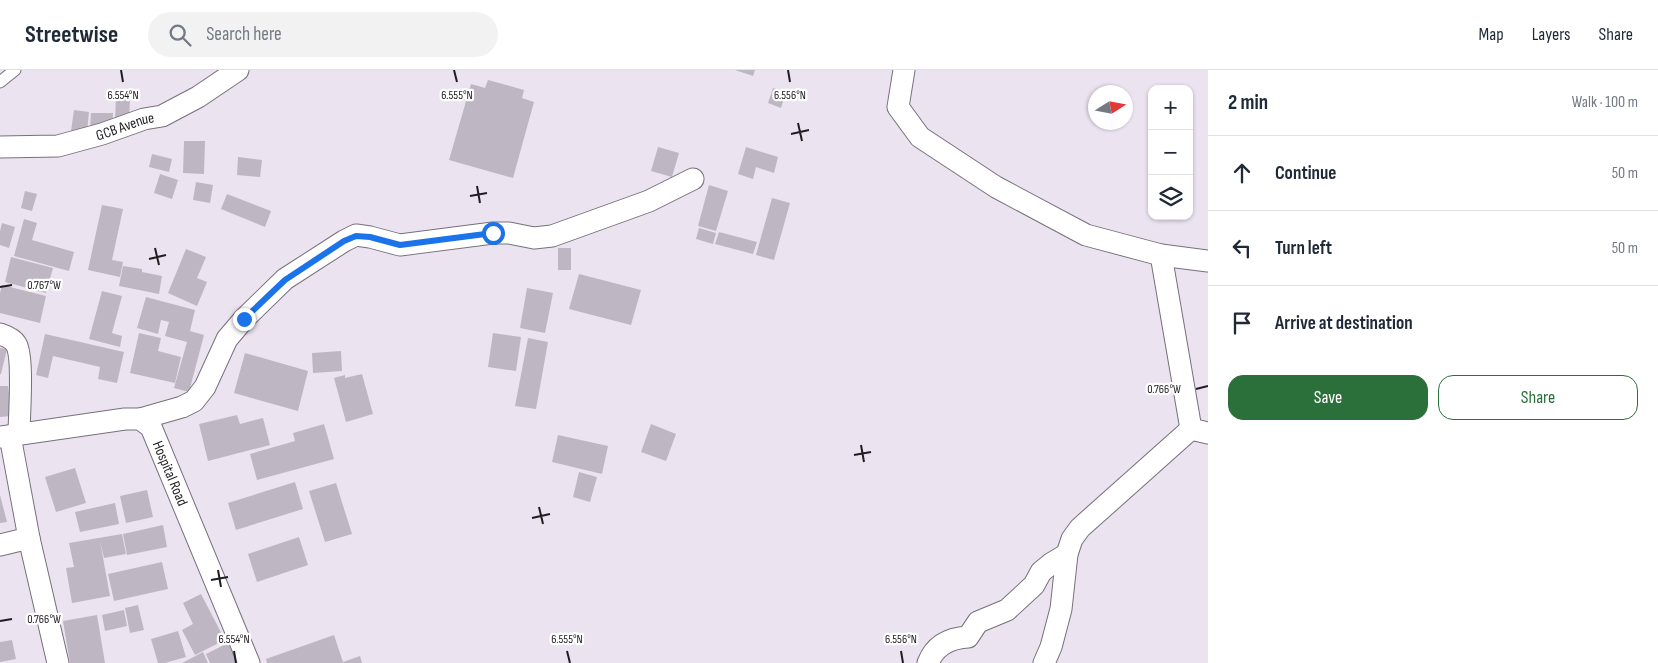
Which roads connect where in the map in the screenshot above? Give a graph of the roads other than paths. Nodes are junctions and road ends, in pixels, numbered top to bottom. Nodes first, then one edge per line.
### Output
1 (15, 70) edge
2 (238, 70) edge
3 (904, 70) edge
4 (0, 82) edge
5 (0, 147) edge
6 (693, 179) dead end
7 (1162, 255) junction
8 (1208, 261) edge
9 (0, 334) edge
10 (140, 419) junction
11 (1199, 431) edge
12 (10, 435) edge
13 (29, 538) junction
14 (0, 545) edge
15 (1067, 554) junction
16 (58, 663) edge
17 (249, 663) edge
18 (928, 663) edge
19 (1044, 663) edge

1 - 4 lane
2 - 5 street, GCB Avenue
3 - 7 street
6 - 10 street
7 - 8 street
7 - 11 street
9 - 12 street
10 - 12 street
10 - 17 street, Hospital Road
11 - 15 street
12 - 13 street
13 - 14 street
13 - 16 street
15 - 18 street
15 - 19 street

